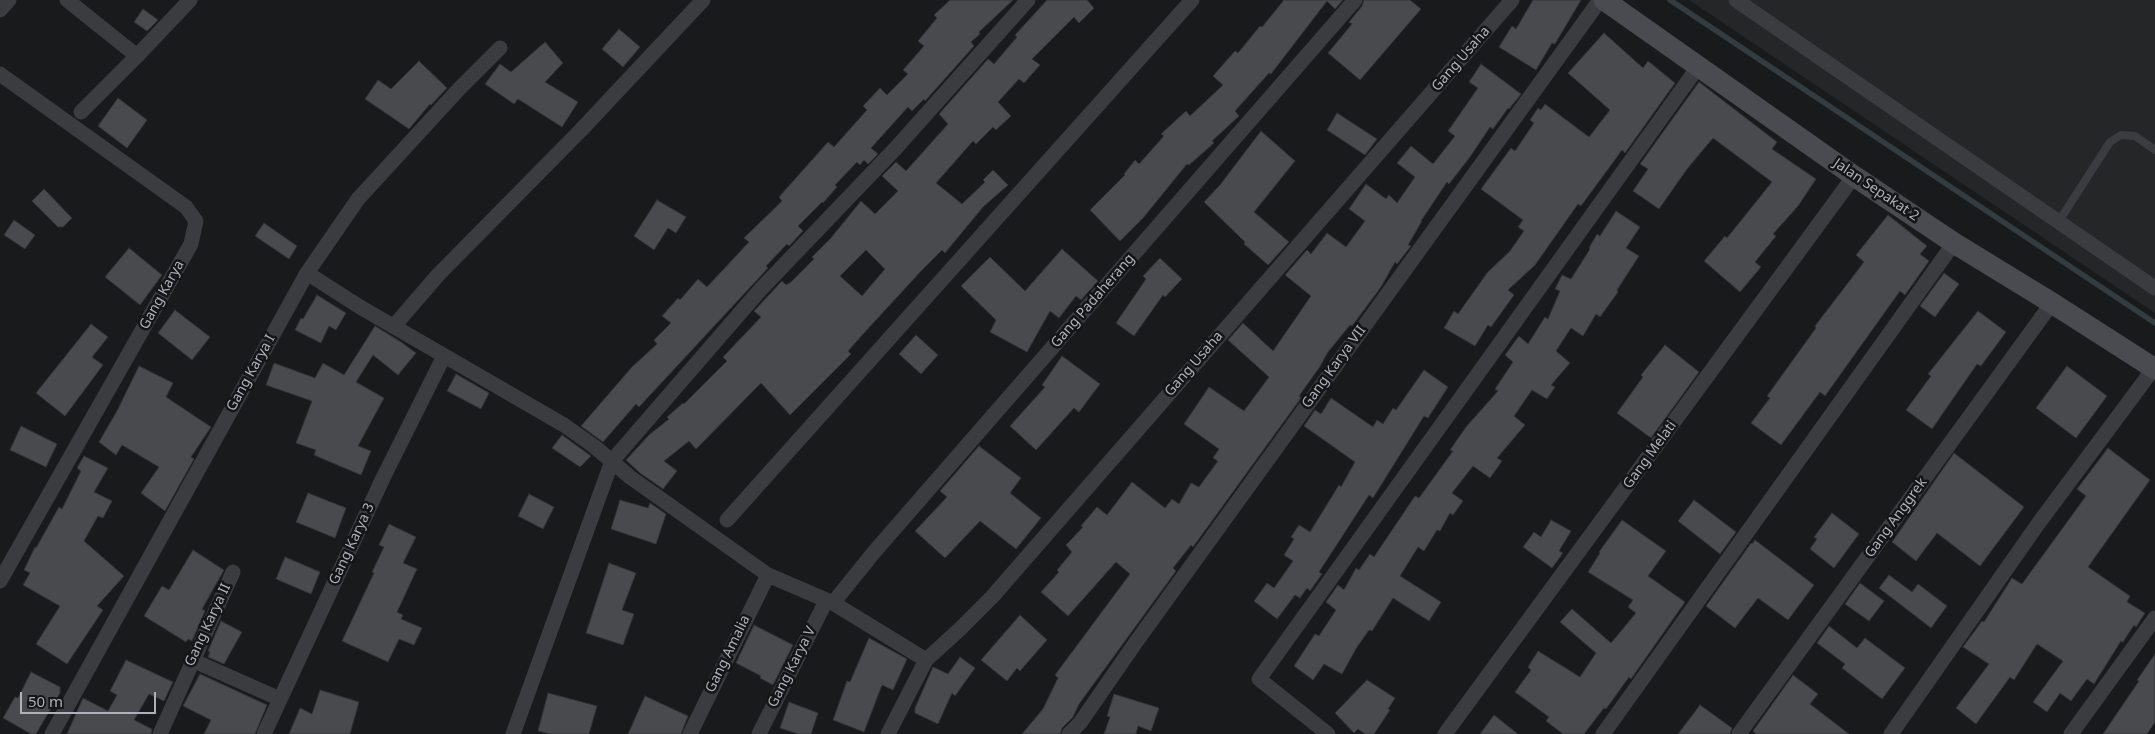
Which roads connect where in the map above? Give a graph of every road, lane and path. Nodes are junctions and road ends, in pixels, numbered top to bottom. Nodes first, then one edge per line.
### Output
1 (9, 0) edge
2 (67, 0) edge
3 (190, 0) edge
4 (703, 0) edge
5 (1028, 0) edge
6 (1192, 0) edge
7 (1355, 0) edge
8 (1512, 0) edge
9 (1600, 0) edge
10 (1604, 0) edge
11 (1736, 0) edge
12 (0, 10) edge
13 (500, 48) dead end
14 (137, 56) junction
15 (1698, 67) junction
16 (0, 74) edge
17 (81, 112) dead end
18 (2155, 150) edge
19 (1854, 176) junction
20 (2058, 221) junction
21 (1954, 243) junction
22 (307, 273) junction
23 (2155, 288) edge
24 (2052, 303) junction
25 (394, 326) junction
26 (444, 356) junction
27 (2154, 369) edge
28 (612, 461) junction
29 (727, 520) dead end
30 (233, 572) dead end
31 (768, 575) junction
32 (0, 581) edge
33 (829, 602) junction
34 (2155, 618) edge
35 (192, 660) junction
36 (926, 660) junction
37 (280, 699) junction
38 (52, 734) edge
39 (160, 734) edge
40 (264, 734) edge
41 (513, 734) edge
42 (690, 734) edge
43 (759, 734) edge
44 (888, 734) edge
45 (1069, 734) edge
46 (1328, 734) edge
47 (1445, 734) edge
48 (1603, 734) edge
49 (1739, 734) edge
50 (1891, 734) edge
51 (2071, 734) edge

1 - 12 street
2 - 14 street
3 - 14 street
4 - 25 street
5 - 28 street
6 - 29 street
7 - 33 street, Gang Padaherang
8 - 36 street, Gang Usaha
9 - 45 street, Gang Karya VII
10 - 15 street, Jalan Sepakat 2
11 - 20 street
13 - 22 street, Gang Karya I
14 - 17 street
15 - 19 street, Jalan Sepakat 2
15 - 46 street
16 - 32 street, Gang Karya
18 - 20 lane
19 - 21 street, Jalan Sepakat 2
19 - 47 street, Gang Melati
20 - 23 street
21 - 24 street, Jalan Sepakat 2
21 - 48 street
22 - 25 street
22 - 38 street, Gang Karya I
24 - 27 street, Jalan Sepakat 2
24 - 49 street, Gang Anggrek
25 - 26 street
26 - 28 street
26 - 37 street, Gang Karya 3
27 - 50 street
28 - 31 street
28 - 41 street
30 - 35 street, Gang Karya II
31 - 33 street
31 - 42 street, Gang Amalia
33 - 36 street
33 - 43 street, Gang Karya V
34 - 51 street
35 - 37 street
35 - 39 street, Gang Karya II
36 - 44 street, Gang Usaha
37 - 40 street, Gang Karya 3

